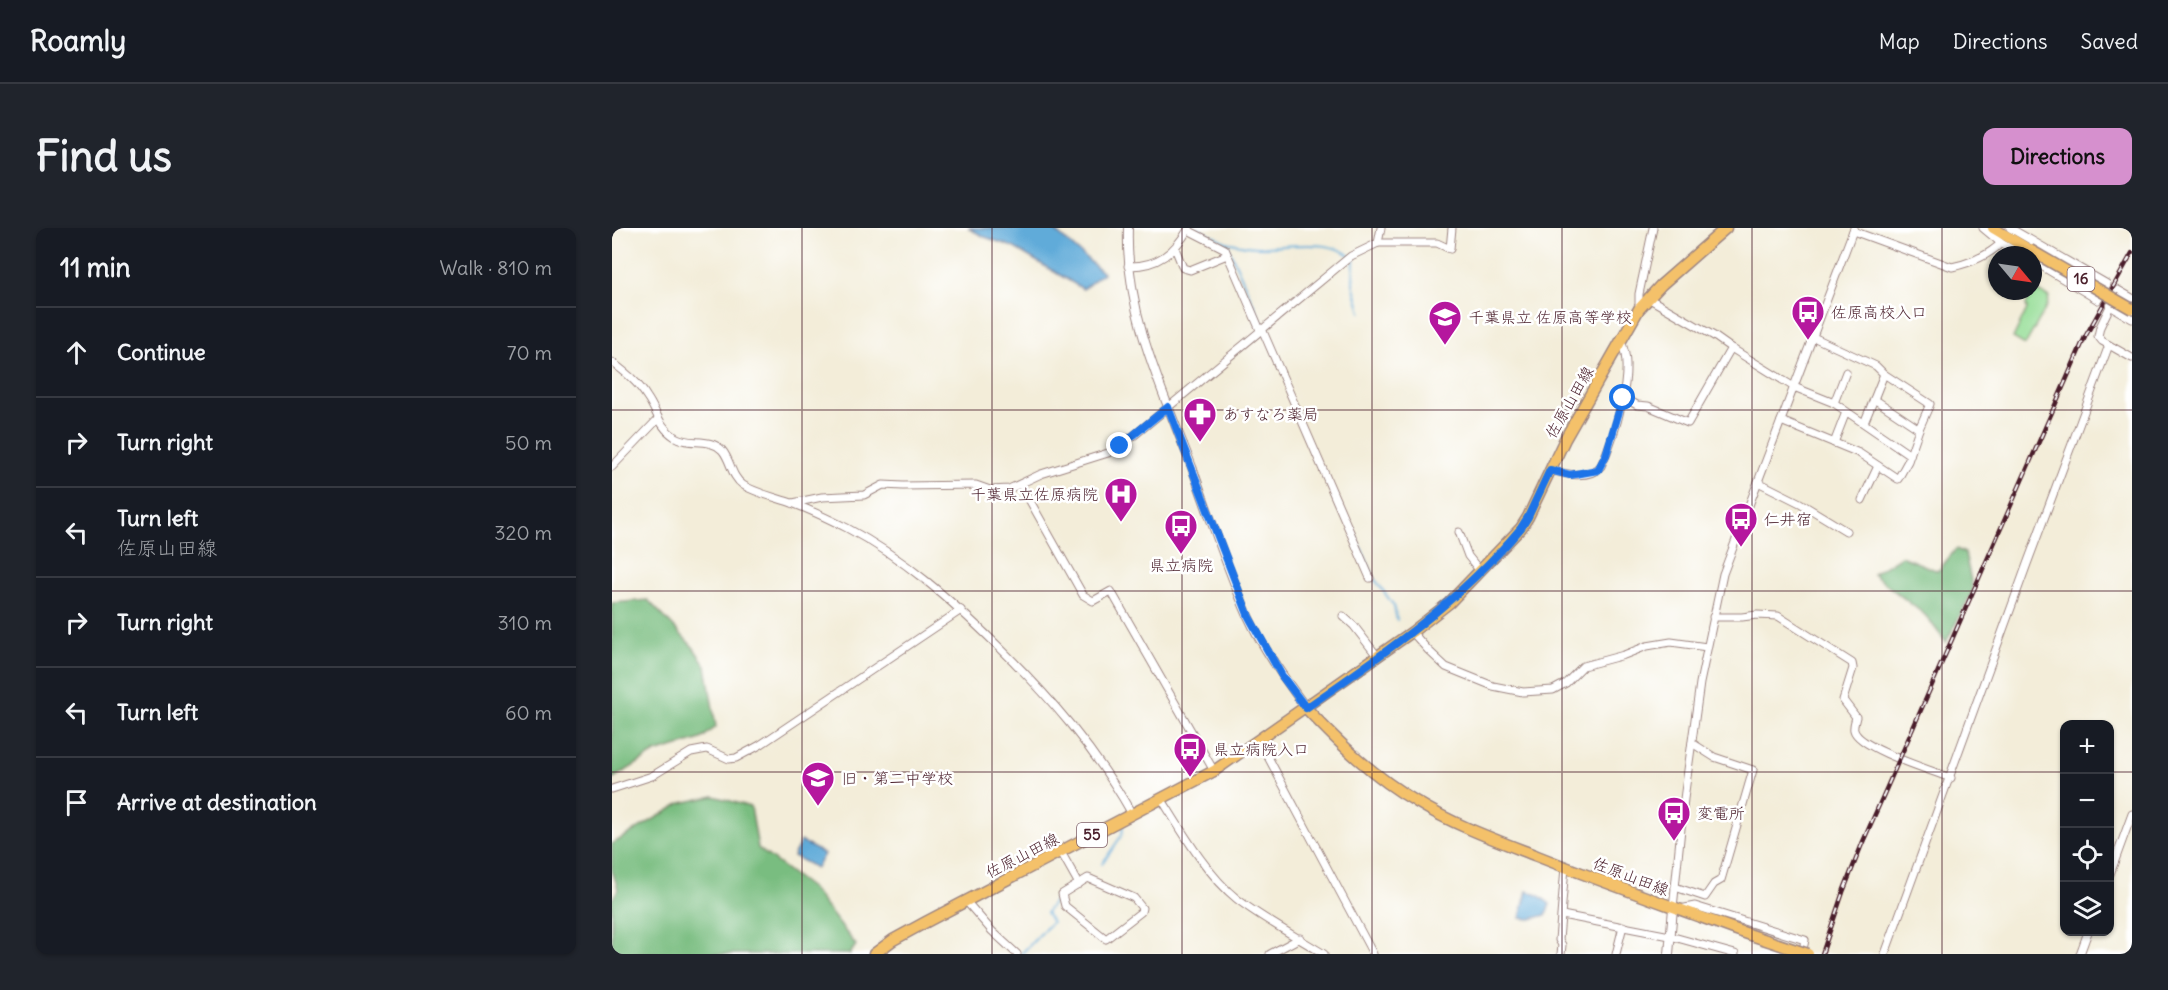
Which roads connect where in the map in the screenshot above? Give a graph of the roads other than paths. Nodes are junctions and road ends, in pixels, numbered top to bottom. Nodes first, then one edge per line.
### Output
1 (1128, 228) edge
2 (1381, 228) edge
3 (1452, 228) edge
4 (1653, 228) edge
5 (1726, 228) edge
6 (1983, 228) edge
7 (1993, 228) edge
8 (2010, 228) edge
9 (1189, 229) edge
10 (1853, 230) edge
11 (1378, 243) junction
12 (2001, 243) junction
13 (2008, 246) edge
14 (2017, 246) edge
15 (2041, 246) edge
16 (2042, 246) edge
17 (1175, 248) junction
18 (1227, 255) junction
19 (2042, 262) edge
20 (2042, 263) edge
21 (1128, 266) junction
22 (1648, 298) junction
23 (2132, 298) edge
24 (2110, 306) junction
25 (1639, 309) junction
26 (2132, 309) edge
27 (2132, 319) edge
28 (1262, 329) junction
29 (1813, 337) junction
30 (1621, 342) junction
31 (2109, 345) junction
32 (1731, 348) junction
33 (2132, 358) edge
34 (612, 362) edge
35 (1846, 372) dead end
36 (1884, 374) junction
37 (1794, 387) junction
38 (1623, 398) junction
39 (1874, 399) junction
40 (1834, 403) junction
41 (1168, 407) junction
42 (1846, 412) junction
43 (658, 419) junction
44 (1781, 421) junction
45 (1864, 423) junction
46 (1919, 429) junction
47 (1834, 443) junction
48 (1910, 455) junction
49 (1878, 466) junction
50 (612, 467) edge
51 (1550, 470) junction
52 (1758, 482) junction
53 (1021, 485) junction
54 (1863, 500) dead end
55 (793, 503) junction
56 (1846, 531) dead end
57 (1459, 532) dead end
58 (1480, 571) junction
59 (1370, 578) dead end
60 (961, 610) junction
61 (1343, 616) dead end
62 (1713, 617) junction
63 (1413, 632) junction
64 (1707, 647) junction
65 (1378, 657) junction
66 (1306, 708) junction
67 (1259, 740) junction
68 (1692, 743) junction
69 (1214, 771) junction
70 (1950, 778) junction
71 (612, 789) edge
72 (1161, 798) junction
73 (1132, 814) junction
74 (2132, 814) edge
75 (1061, 852) junction
76 (2114, 861) edge
77 (1565, 867) junction
78 (1079, 884) junction
79 (1676, 887) junction
80 (966, 901) junction
81 (1675, 908) junction
82 (1562, 915) junction
83 (1623, 926) junction
84 (1670, 936) junction
85 (2087, 936) edge
86 (1300, 939) junction
87 (874, 954) edge
88 (1017, 954) edge
89 (1270, 954) edge
90 (1324, 954) edge
91 (1373, 954) edge
92 (1561, 954) edge
93 (1616, 954) edge
94 (1669, 954) edge
95 (1735, 954) edge
96 (1802, 954) edge
97 (1808, 954) edge
98 (1885, 954) edge
99 (2080, 954) edge

1 - 21 street
2 - 11 street
3 - 11 street
4 - 25 street
5 - 22 main road, 佐原山田線 / 55
6 - 12 street
7 - 14 main road, 16
8 - 15 street
9 - 17 street
9 - 18 street
10 - 12 street
10 - 29 street
11 - 28 street
12 - 13 street
16 - 20 street
17 - 18 street
17 - 21 street
18 - 28 street
19 - 26 main road, 16, bridge
21 - 41 street
22 - 25 main road, 佐原山田線 / 55
22 - 32 street
23 - 24 street
24 - 27 street
24 - 31 street
25 - 30 main road, 佐原山田線 / 55
28 - 41 street
28 - 59 street
29 - 36 street
29 - 37 street
30 - 38 street
30 - 51 main road, 佐原山田線 / 55
31 - 33 street
31 - 70 street
32 - 37 street
32 - 38 street
34 - 43 street
35 - 40 street
36 - 39 street
36 - 46 street
37 - 40 street
37 - 44 street
38 - 51 street
39 - 45 street
39 - 46 street
40 - 42 street
41 - 53 street
41 - 66 street
42 - 45 street
42 - 47 street
43 - 50 street
43 - 55 street
44 - 47 street
44 - 52 street
45 - 48 street
46 - 48 street
47 - 49 street
48 - 49 street
49 - 54 street
51 - 58 main road, 佐原山田線 / 55
52 - 56 street
52 - 62 street
53 - 55 street
53 - 69 street
55 - 60 street
57 - 58 street
58 - 63 main road, 佐原山田線 / 55
60 - 71 street
60 - 73 street
61 - 65 street
62 - 64 street
62 - 70 street
63 - 64 street
63 - 65 main road, 佐原山田線 / 55
64 - 68 street
65 - 66 main road, 佐原山田線 / 55
66 - 67 main road, 佐原山田線 / 55
66 - 77 main road, 佐原山田線
67 - 69 main road, 佐原山田線 / 55
67 - 91 street
68 - 79 street
68 - 79 street
69 - 72 main road, 佐原山田線 / 55
70 - 98 street
72 - 73 main road, 佐原山田線 / 55
72 - 86 street
73 - 75 main road, 佐原山田線 / 55
74 - 76 street
75 - 78 street
75 - 80 main road, 佐原山田線 / 55
77 - 81 main road, 佐原山田線
77 - 82 street
78 - 78 street
79 - 81 street
80 - 87 main road, 佐原山田線 / 55
80 - 88 street
81 - 84 street
81 - 96 street
81 - 97 main road, 佐原山田線, bridge
82 - 83 street
82 - 92 street
83 - 84 street
83 - 93 street
84 - 94 street
84 - 95 street
85 - 99 street
86 - 89 street
86 - 90 street

